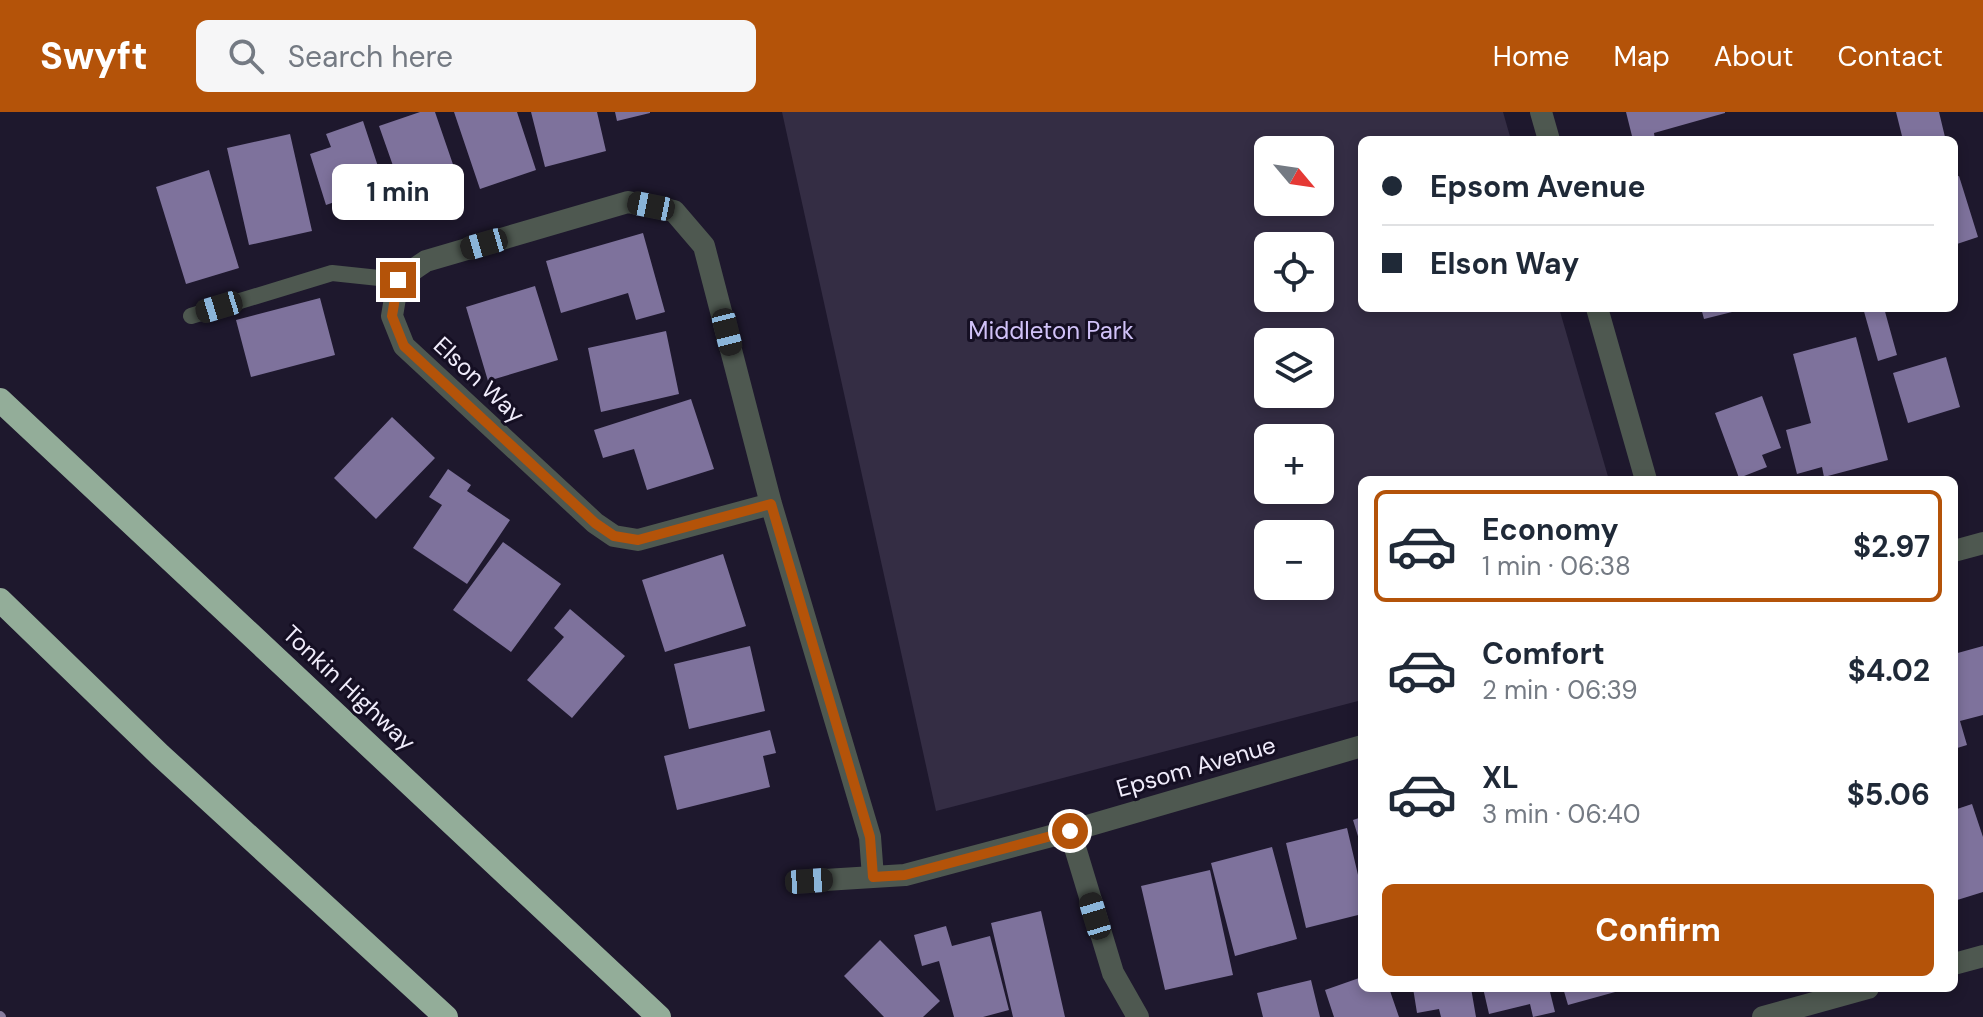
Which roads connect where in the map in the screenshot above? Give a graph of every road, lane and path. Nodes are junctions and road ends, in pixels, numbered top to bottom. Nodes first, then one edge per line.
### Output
1 (1541, 112) edge
2 (1548, 136) edge
3 (398, 280) junction
4 (1598, 312) edge
5 (191, 316) dead end
6 (0, 400) edge
7 (1645, 476) edge
8 (771, 504) junction
9 (1983, 543) edge
10 (1958, 550) edge
11 (0, 600) edge
12 (1358, 747) edge
13 (1070, 831) junction
14 (873, 877) junction
15 (809, 881) dead end
16 (1983, 956) edge
17 (1958, 963) edge
18 (1854, 992) edge
19 (446, 1017) edge
20 (659, 1017) edge
21 (1138, 1017) edge
22 (1763, 1017) edge

1 - 2 street
3 - 5 lane
3 - 8 street, Elson Way
3 - 8 street
4 - 7 street
6 - 20 highway, Tonkin Highway
8 - 14 street
9 - 10 street
11 - 19 highway
12 - 13 street, Epsom Avenue
13 - 14 street, Epsom Avenue
13 - 21 street
14 - 15 street, Epsom Avenue
16 - 17 street
18 - 22 street

